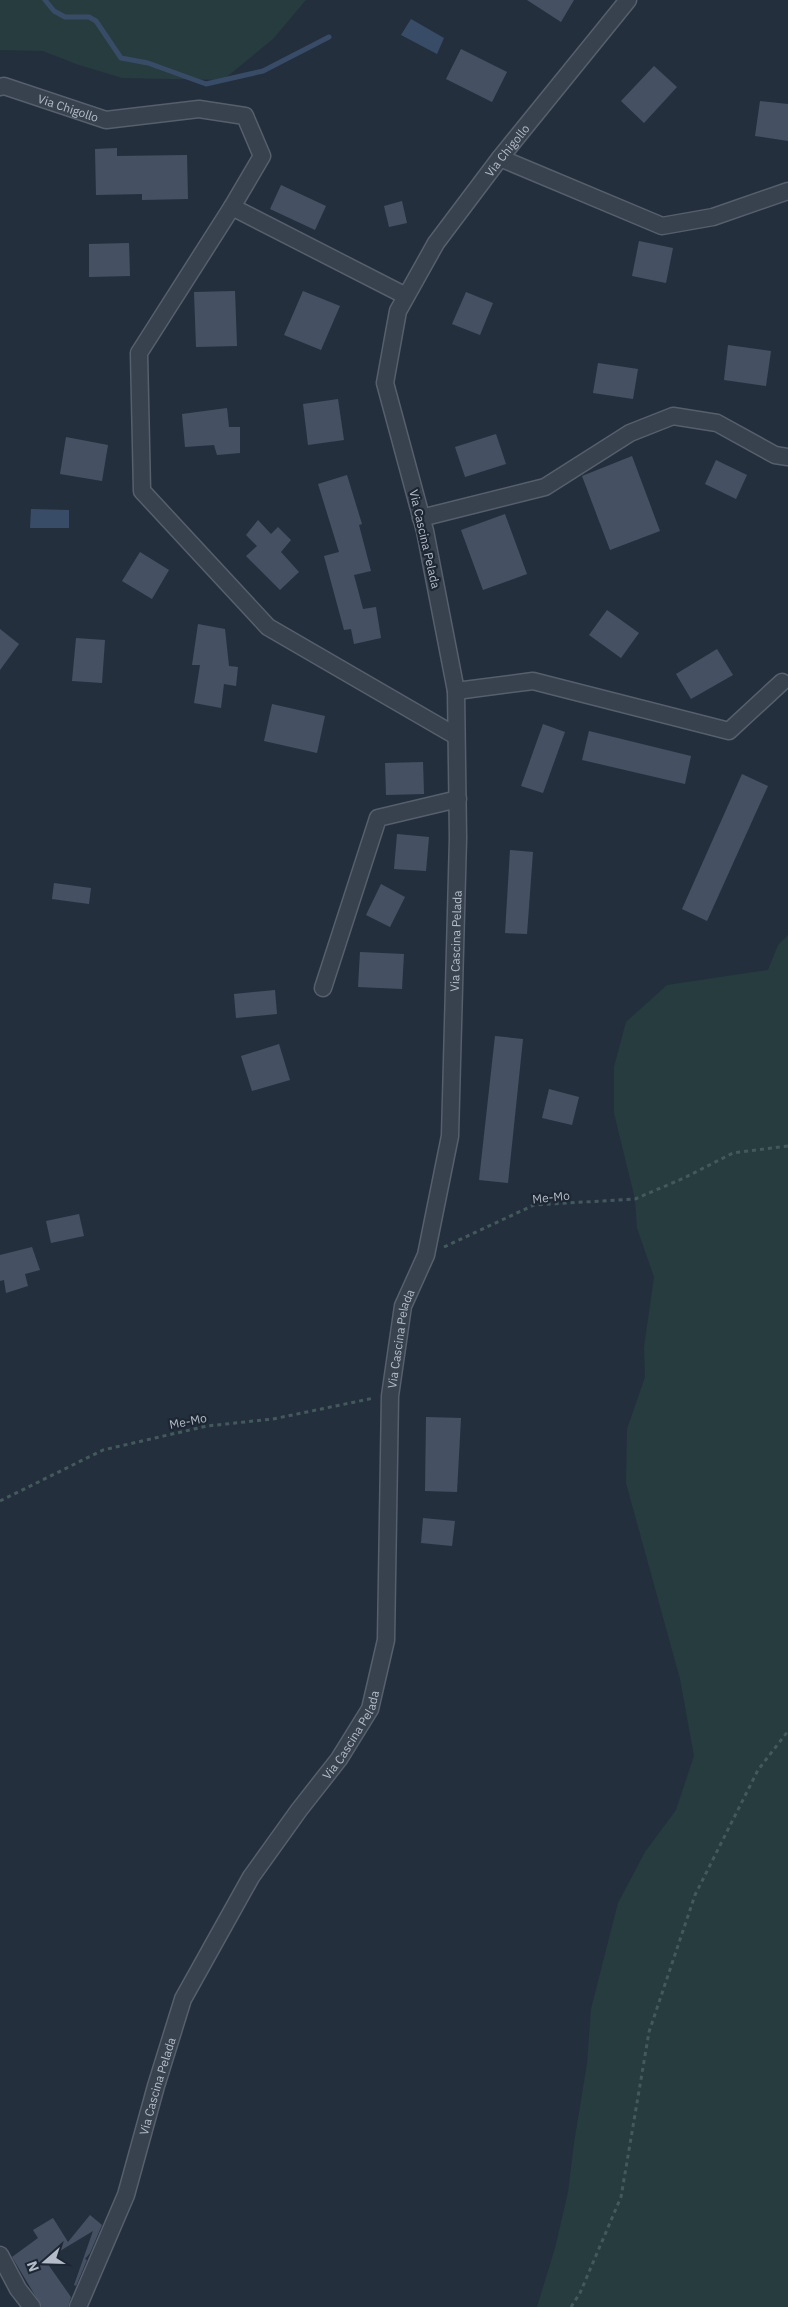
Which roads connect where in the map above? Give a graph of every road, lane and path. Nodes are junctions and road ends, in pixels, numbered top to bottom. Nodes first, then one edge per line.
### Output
1 (628, 0) edge
2 (0, 87) edge
3 (500, 158) junction
4 (788, 191) edge
5 (232, 207) junction
6 (406, 296) junction
7 (398, 311) joint
8 (788, 457) edge
9 (421, 518) junction
10 (782, 682) dead end
11 (456, 691) junction
12 (456, 736) junction
13 (458, 799) junction
14 (323, 988) dead end
15 (788, 1146) edge
16 (426, 1255) junction
17 (390, 1396) junction
18 (0, 1501) edge
19 (788, 1731) edge
20 (0, 2255) edge
21 (32, 2307) edge
22 (78, 2307) edge
23 (571, 2307) edge

1 - 3 street, Via Chigollo
2 - 5 street, Via Chigollo
3 - 4 street
3 - 6 street, Via Chigollo
5 - 6 street
5 - 12 street
6 - 7 street, Via Chigollo
7 - 9 street, Via Cascina Pelada
8 - 9 street
9 - 11 street, Via Cascina Pelada
10 - 11 street
11 - 12 street, Via Cascina Pelada
12 - 13 street, Via Cascina Pelada
13 - 14 street
13 - 16 street, Via Cascina Pelada
15 - 16 path, Me-Mo
16 - 17 street, Via Cascina Pelada
17 - 18 path, Me-Mo
17 - 22 street, Via Cascina Pelada
19 - 23 path
20 - 21 street

